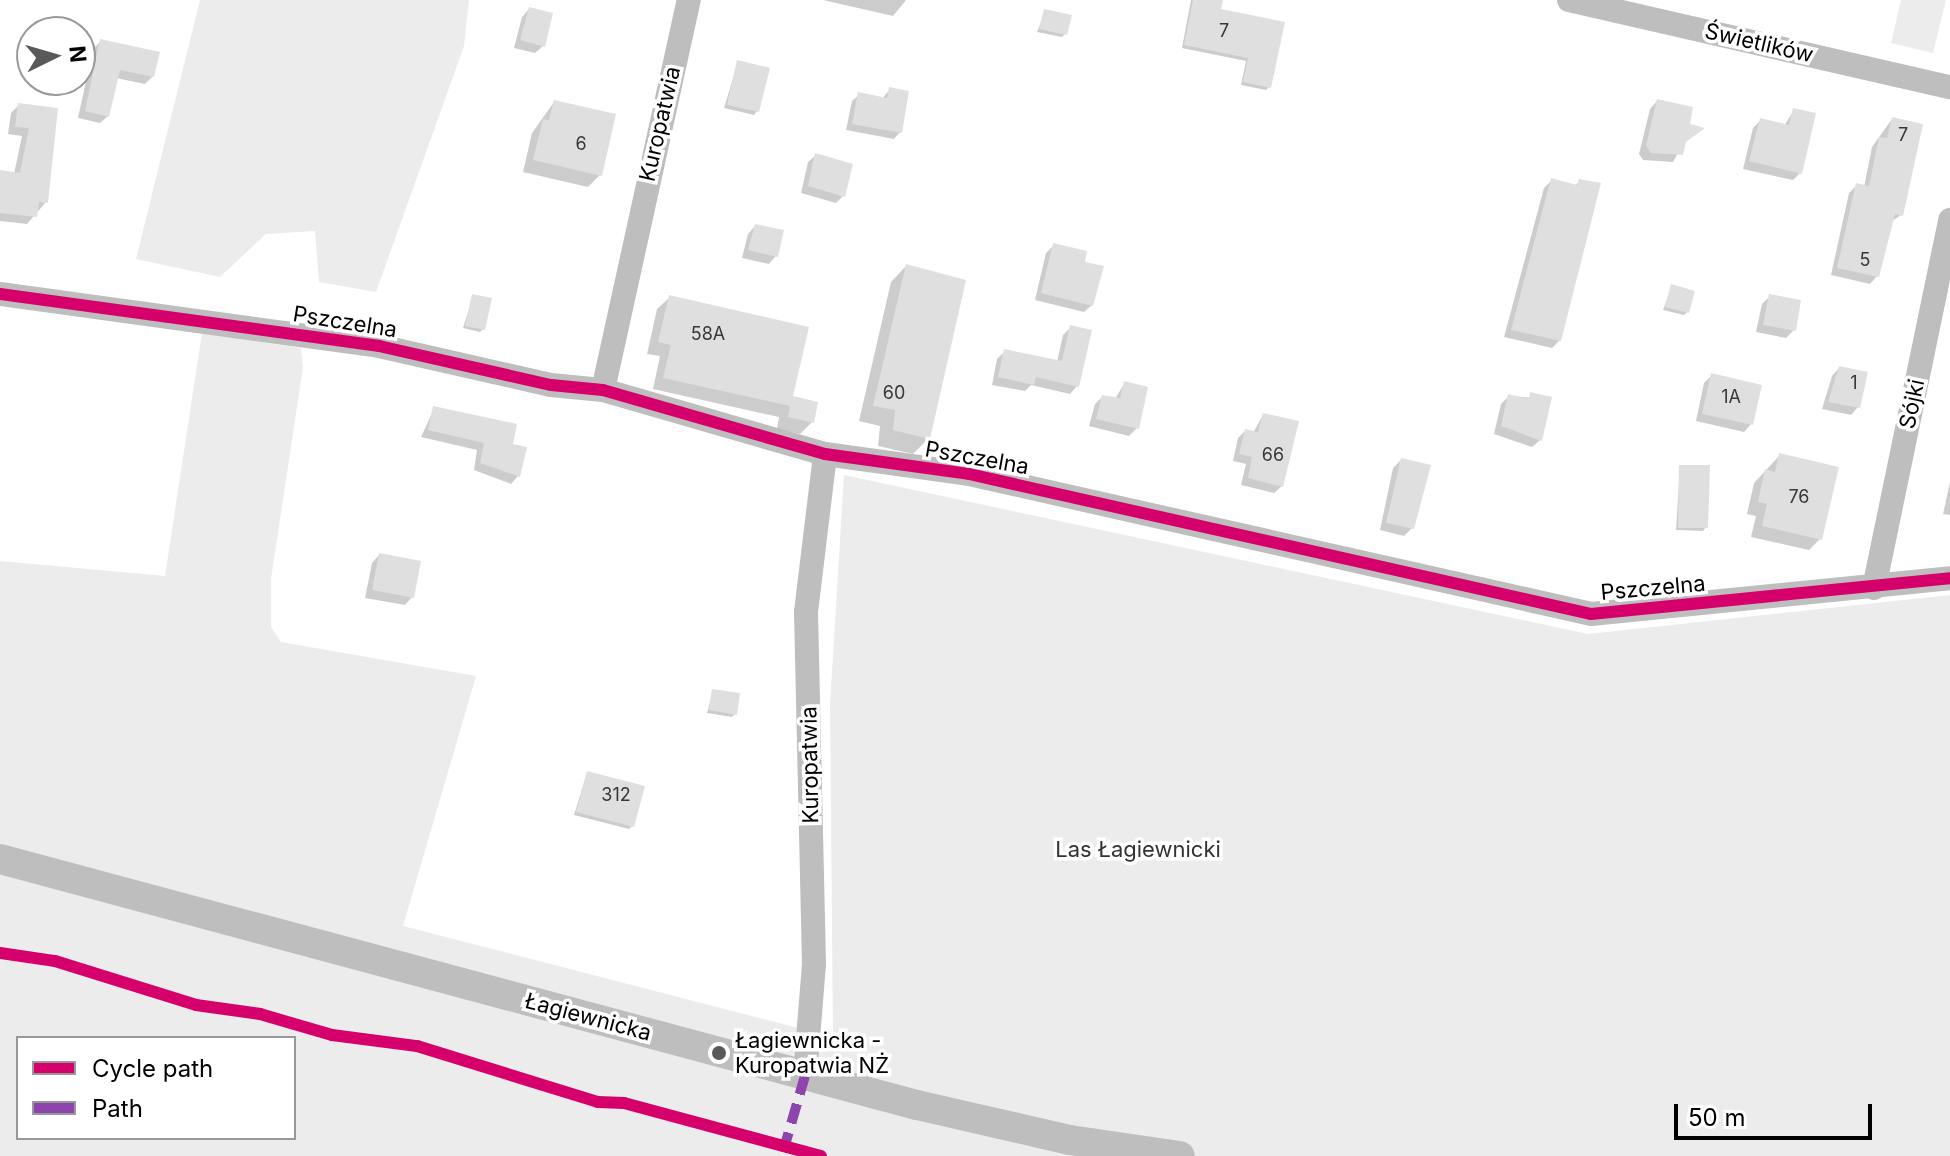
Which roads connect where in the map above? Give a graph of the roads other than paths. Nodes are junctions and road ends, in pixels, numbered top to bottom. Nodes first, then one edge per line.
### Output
1 (689, 0) edge
2 (1569, 0) edge
3 (1950, 87) edge
4 (1950, 220) edge
5 (0, 294) edge
6 (603, 390) junction
7 (825, 454) junction
8 (1950, 578) edge
9 (1874, 588) junction
10 (0, 859) edge
11 (805, 1076) junction
12 (1180, 1156) edge

1 - 6 street, Kuropatwia
2 - 3 street, Świetlików
4 - 9 street, Sójki
5 - 6 street, Pszczelna
6 - 7 street, Pszczelna
7 - 9 street, Pszczelna
7 - 11 street, Kuropatwia
8 - 9 street, Pszczelna
10 - 11 street, Łagiewnicka
11 - 12 street, Łagiewnicka

